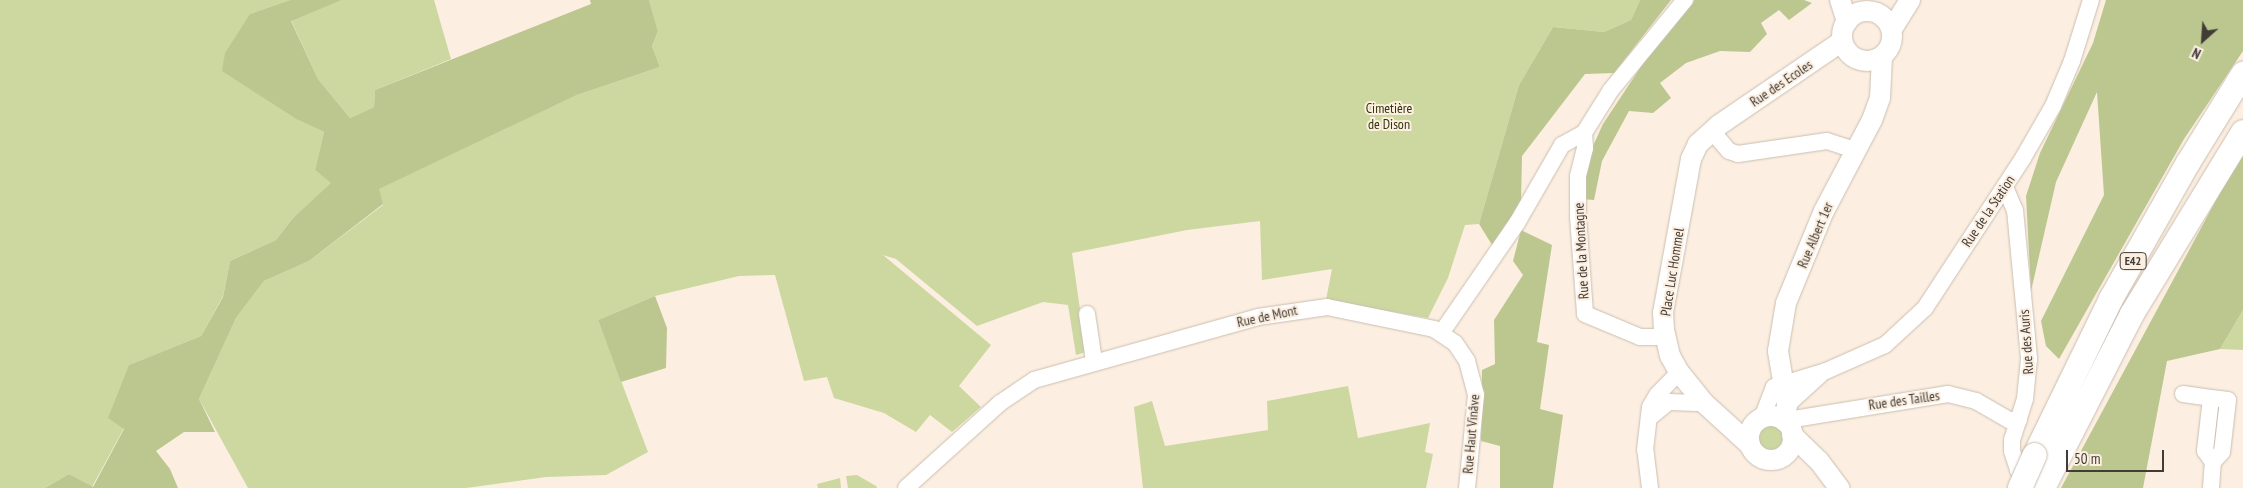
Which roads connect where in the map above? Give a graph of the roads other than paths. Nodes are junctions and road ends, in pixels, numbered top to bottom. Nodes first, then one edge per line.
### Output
1 (1685, 0) edge
2 (1840, 0) edge
3 (1910, 0) edge
4 (2091, 0) edge
5 (1859, 5) edge
6 (1892, 29) junction
7 (1844, 31) junction
8 (1882, 57) junction
9 (2243, 74) edge
10 (1716, 128) junction
11 (2243, 132) edge
12 (1584, 133) junction
13 (1857, 151) junction
14 (1691, 159) joint
15 (2005, 186) junction
16 (1088, 314) dead end
17 (1442, 332) junction
18 (1665, 337) junction
19 (1094, 361) junction
20 (1826, 371) junction
21 (1679, 372) junction
22 (1782, 382) junction
23 (2183, 394) dead end
24 (2211, 398) junction
25 (2236, 401) edge
26 (1704, 404) junction
27 (1649, 418) junction
28 (1762, 418) junction
29 (2019, 420) junction
30 (1787, 421) junction
31 (1749, 444) junction
32 (1782, 457) junction
33 (2213, 462) junction
34 (2044, 470) edge
35 (1836, 485) edge
36 (906, 488) edge
37 (1467, 488) edge
38 (1650, 488) edge
39 (2020, 488) edge
40 (2036, 488) edge
41 (2211, 488) edge

1 - 12 street, Rue de la Montagne
2 - 7 main road
3 - 6 main road
4 - 15 street, Rue de la Station
5 - 6 main road
5 - 7 main road
6 - 8 main road
7 - 8 main road
7 - 10 main road, Rue des Ecoles
8 - 13 main road, Rue Albert 1er
9 - 34 highway, E42
10 - 13 street
10 - 14 main road, Rue des Ecoles
11 - 34 highway, E42
12 - 17 street, Rue de la Montagne
12 - 18 street, Rue de la Montagne
13 - 22 main road, Rue Albert 1er
14 - 18 main road, Place Luc Hommel
15 - 20 street, Rue de la Station
15 - 29 street, Rue des Auris
16 - 19 street
17 - 19 street, Rue de Mont
17 - 37 street, Rue Haut Vinâve
18 - 21 main road, Place Luc Hommel
19 - 36 street, Rue de Mont
20 - 22 street, Rue de la Station
20 - 30 street, Rue de la Station
21 - 26 main road, Place Luc Hommel
21 - 27 street
22 - 28 street
22 - 30 main road, Rue Albert 1er
23 - 24 street
24 - 25 street
24 - 33 street
25 - 33 street
26 - 27 street
26 - 31 main road, Place Luc Hommel
27 - 38 street
28 - 30 main road
28 - 31 main road
29 - 30 street, Rue des Tailles
29 - 40 street, Rue des Auris
30 - 32 main road
30 - 35 main road
31 - 32 main road
32 - 35 main road
33 - 41 street
34 - 39 highway, E42, bridge

